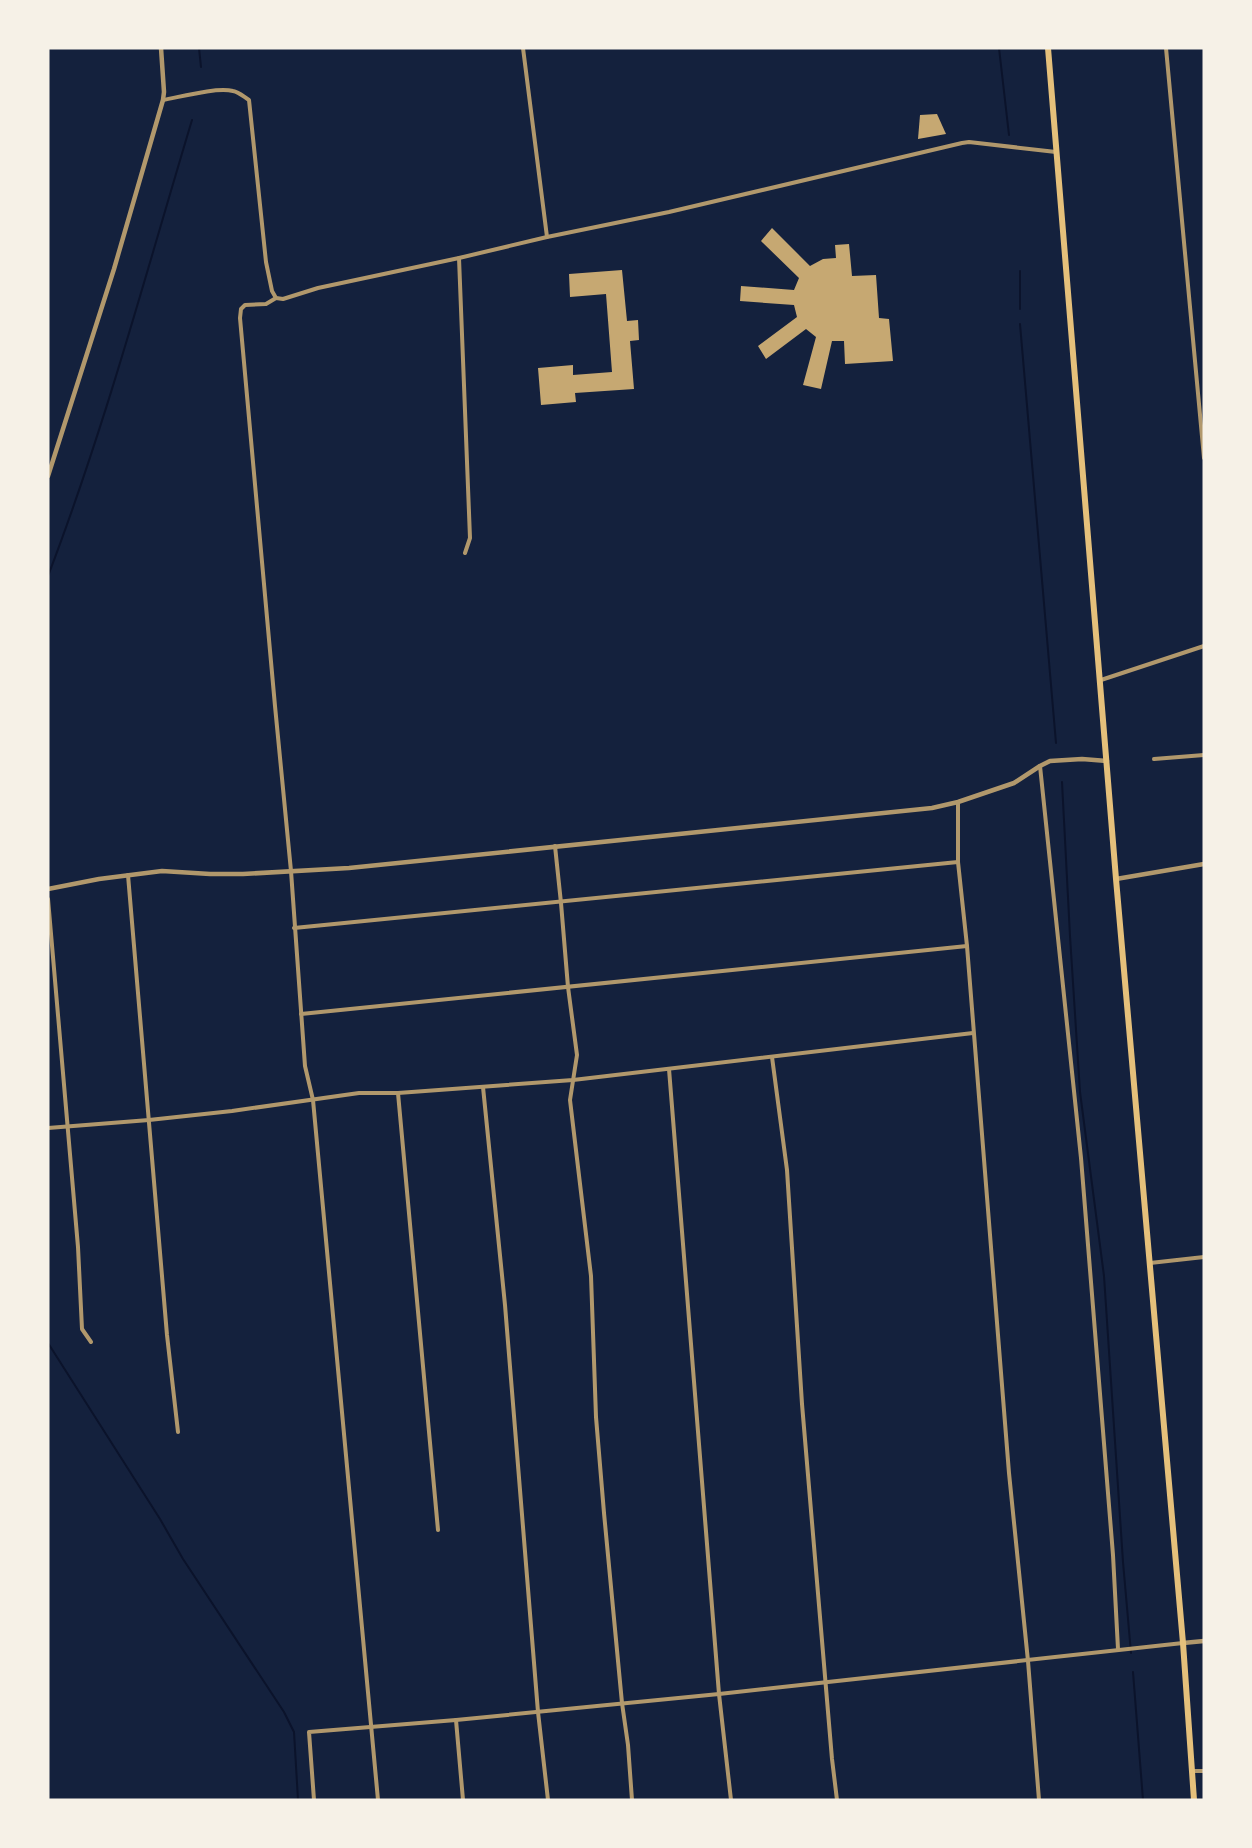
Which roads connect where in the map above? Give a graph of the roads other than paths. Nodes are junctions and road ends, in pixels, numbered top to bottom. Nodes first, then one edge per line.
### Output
1 (161, 48) edge
2 (523, 48) edge
3 (1048, 48) edge
4 (1166, 48) edge
5 (163, 100) junction
6 (1056, 152) junction
7 (547, 237) junction
8 (459, 258) junction
9 (276, 298) junction
10 (1204, 458) edge
11 (48, 476) edge
12 (465, 553) dead end
13 (1204, 646) edge
14 (1101, 680) junction
15 (1204, 755) edge
16 (1154, 759) dead end
17 (1107, 761) junction
18 (1040, 766) junction
19 (958, 802) junction
20 (555, 846) junction
21 (958, 862) junction
22 (1204, 864) edge
23 (291, 871) junction
24 (128, 875) junction
25 (1116, 879) junction
26 (48, 889) edge
27 (48, 899) edge
28 (561, 903) junction
29 (294, 928) junction
30 (967, 946) junction
31 (568, 987) junction
32 (301, 1014) junction
33 (973, 1033) junction
34 (772, 1057) junction
35 (669, 1069) junction
36 (573, 1080) junction
37 (483, 1087) junction
38 (398, 1093) junction
39 (314, 1100) junction
40 (148, 1120) junction
41 (67, 1127) junction
42 (48, 1128) edge
43 (1204, 1257) edge
44 (1149, 1263) junction
45 (91, 1342) dead end
46 (178, 1432) dead end
47 (438, 1530) dead end
48 (1204, 1641) edge
49 (1184, 1643) junction
50 (1121, 1649) junction
51 (1028, 1661) junction
52 (826, 1683) junction
53 (719, 1694) junction
54 (622, 1703) junction
55 (538, 1712) junction
56 (456, 1720) junction
57 (371, 1727) junction
58 (1204, 1771) edge
59 (1192, 1772) junction
60 (314, 1800) edge
61 (378, 1800) edge
62 (463, 1800) edge
63 (548, 1800) edge
64 (632, 1800) edge
65 (731, 1800) edge
66 (837, 1800) edge
67 (1039, 1800) edge
68 (1194, 1800) edge

1 - 5 street
2 - 7 street
3 - 6 main road
4 - 10 street
5 - 9 street
5 - 11 street
6 - 7 street
6 - 14 main road
7 - 8 street
8 - 9 street
8 - 12 street
9 - 23 street
13 - 14 street
14 - 17 main road
15 - 16 street
17 - 18 street
17 - 25 main road
18 - 19 street
18 - 50 street
19 - 20 street
19 - 21 street
20 - 23 street
20 - 28 street
21 - 28 street
21 - 30 street
22 - 25 street
23 - 24 street
23 - 29 street
24 - 26 street
24 - 40 street
25 - 44 main road
27 - 41 street
28 - 29 street
28 - 31 street
29 - 32 street
30 - 31 street
30 - 33 street
31 - 32 street
31 - 36 street
32 - 39 street
33 - 34 street
33 - 51 street
34 - 35 street
34 - 52 street
35 - 36 street
35 - 53 street
36 - 37 street
36 - 54 street
37 - 38 street
37 - 55 street
38 - 39 street
38 - 47 street
39 - 40 street
39 - 57 street
40 - 41 street
40 - 46 street
41 - 42 street
41 - 45 street
43 - 44 street
44 - 49 main road
48 - 49 street
49 - 50 street
49 - 59 main road
50 - 51 street
51 - 52 street
51 - 67 street
52 - 53 street
52 - 66 street
53 - 54 street
53 - 65 street
54 - 55 street
54 - 64 street
55 - 56 street
55 - 63 street
56 - 57 street
56 - 62 street
57 - 60 street
57 - 61 street
58 - 59 street
59 - 68 main road

